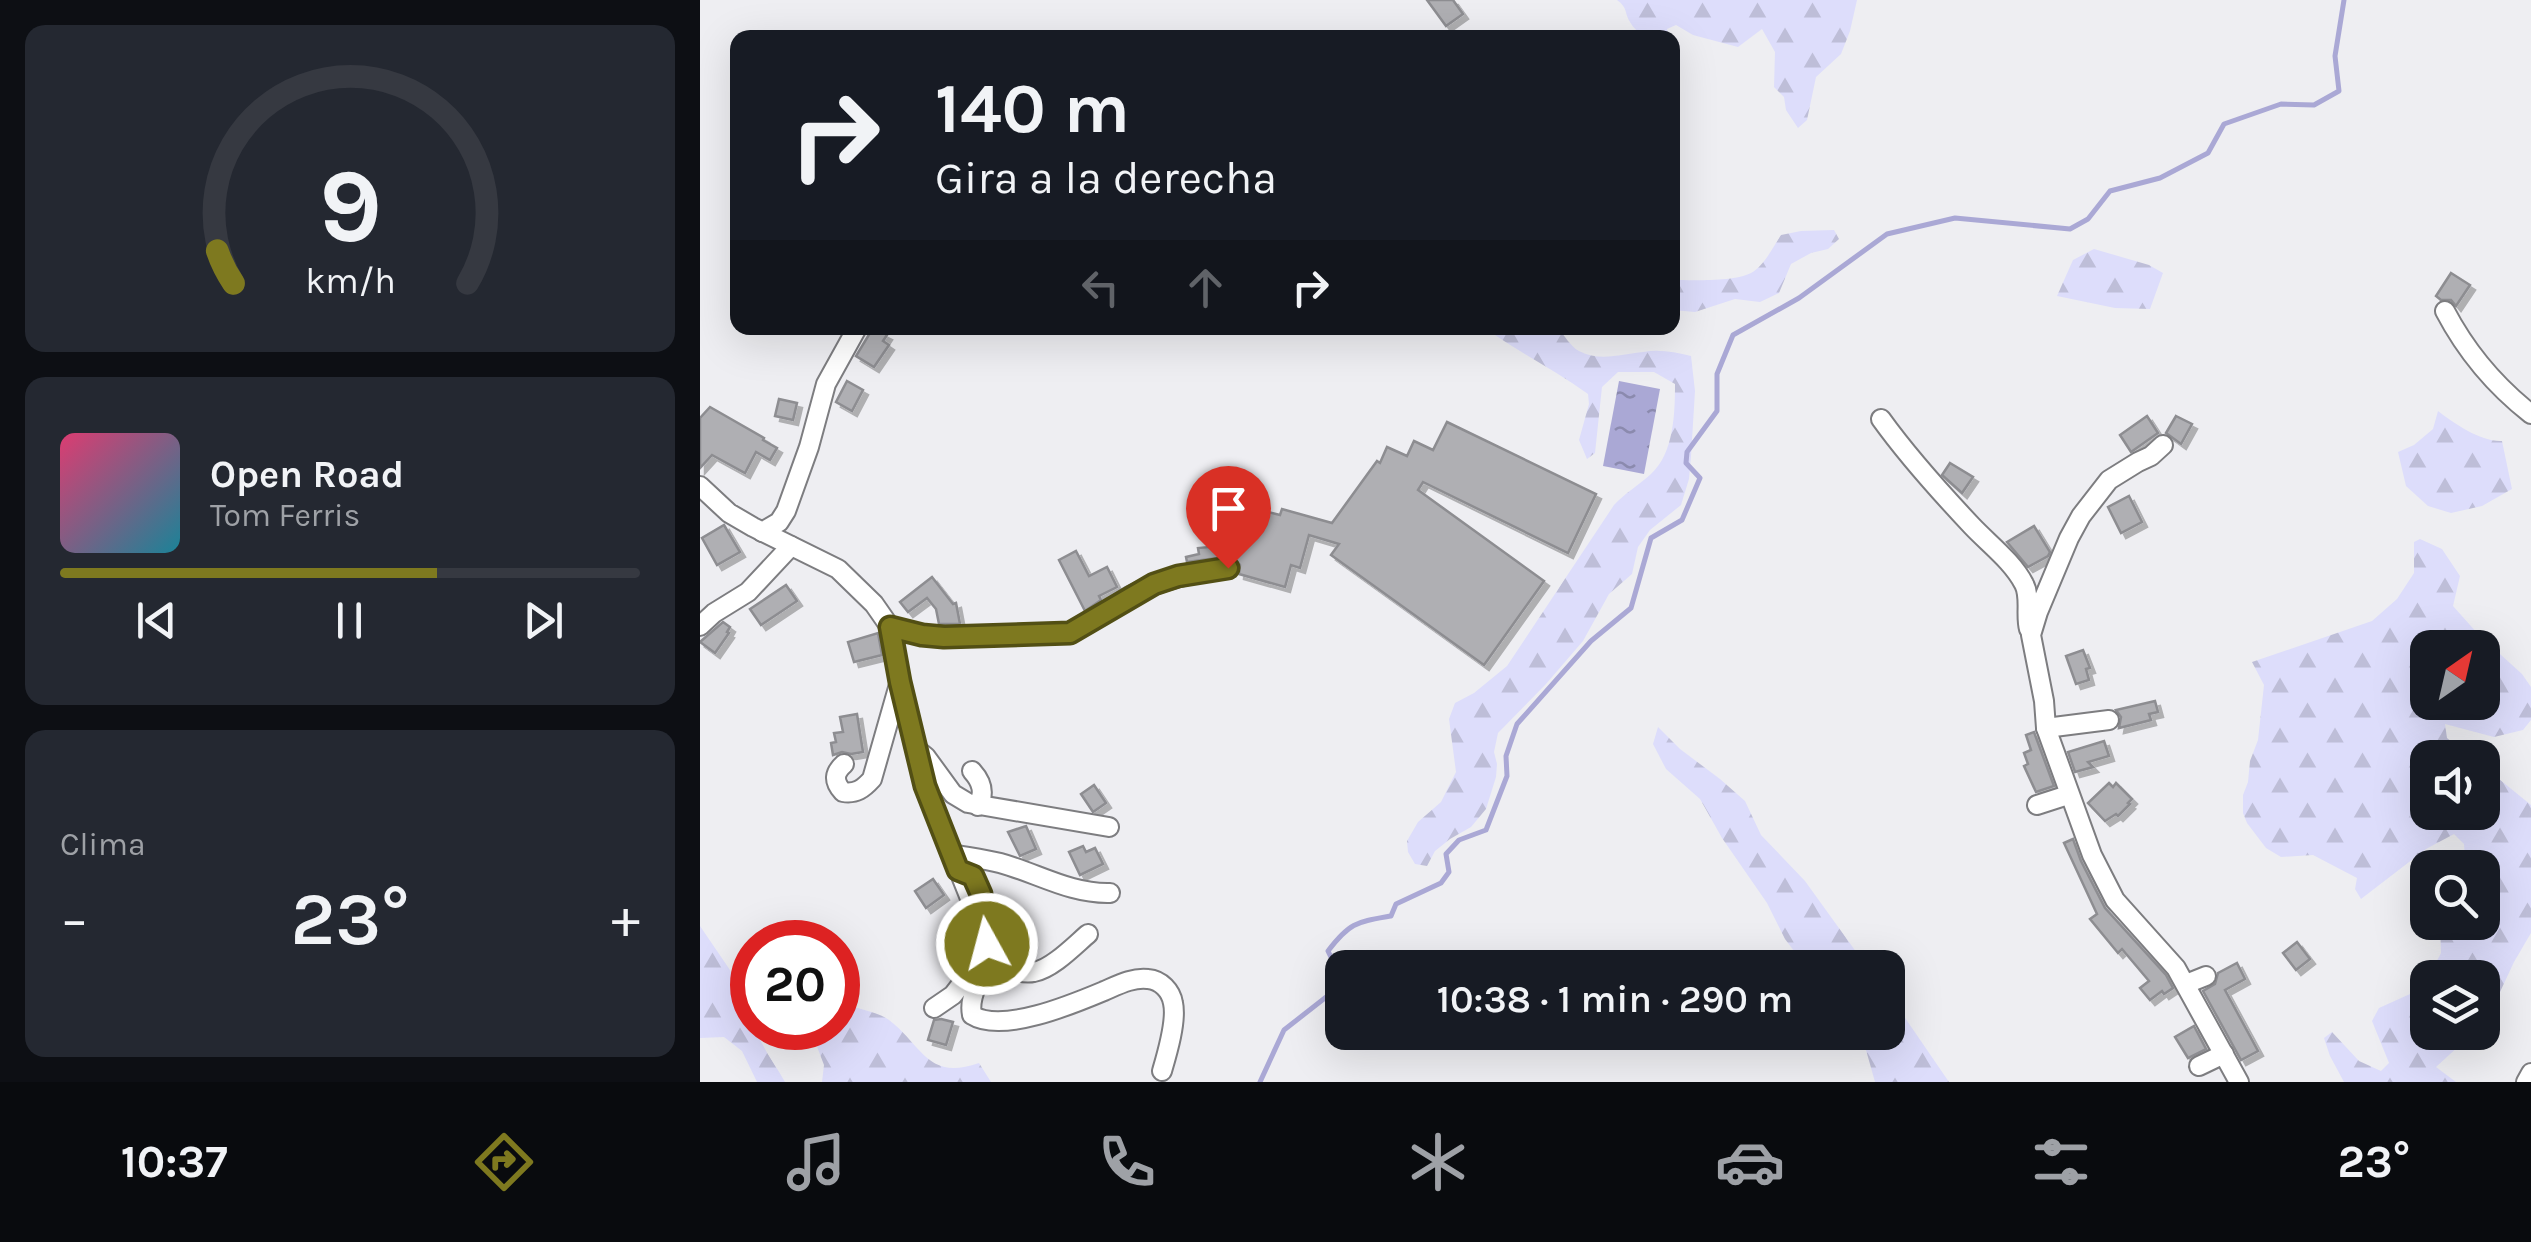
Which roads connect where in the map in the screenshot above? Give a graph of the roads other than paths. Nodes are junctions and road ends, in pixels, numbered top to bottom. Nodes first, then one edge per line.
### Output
1 (2446, 311) dead end
2 (852, 335) edge
3 (2531, 414) edge
4 (1882, 419) dead end
5 (2163, 445) dead end
6 (700, 486) edge
7 (762, 532) junction
8 (791, 546) junction
9 (1228, 568) dead end
10 (700, 626) edge
11 (890, 627) junction
12 (2031, 635) junction
13 (900, 682) junction
14 (2109, 720) dead end
15 (2046, 728) junction
16 (915, 748) junction
17 (844, 764) dead end
18 (972, 771) dead end
19 (2068, 795) junction
20 (2037, 805) dead end
21 (978, 806) junction
22 (1108, 827) dead end
23 (955, 862) junction
24 (1110, 893) dead end
25 (1088, 934) dead end
26 (986, 960) junction
27 (2206, 976) dead end
28 (2186, 984) junction
29 (934, 1008) dead end
30 (2224, 1054) junction
31 (2200, 1066) dead end
32 (1162, 1072) dead end
33 (2531, 1073) edge
34 (2238, 1082) edge
35 (2526, 1082) edge

1 - 3 street
2 - 7 street
4 - 12 street
5 - 12 street
6 - 7 street
7 - 8 street
8 - 10 street
8 - 11 street
9 - 11 street
11 - 13 street
12 - 15 street
13 - 16 street
13 - 17 street
14 - 15 street
15 - 19 street
16 - 21 street
16 - 23 street
18 - 21 street
19 - 20 street
19 - 28 street
21 - 22 street
23 - 24 street
23 - 26 street
23 - 29 street
25 - 26 street
26 - 32 street
27 - 28 street
28 - 30 street
30 - 31 street
30 - 34 street
33 - 35 street

